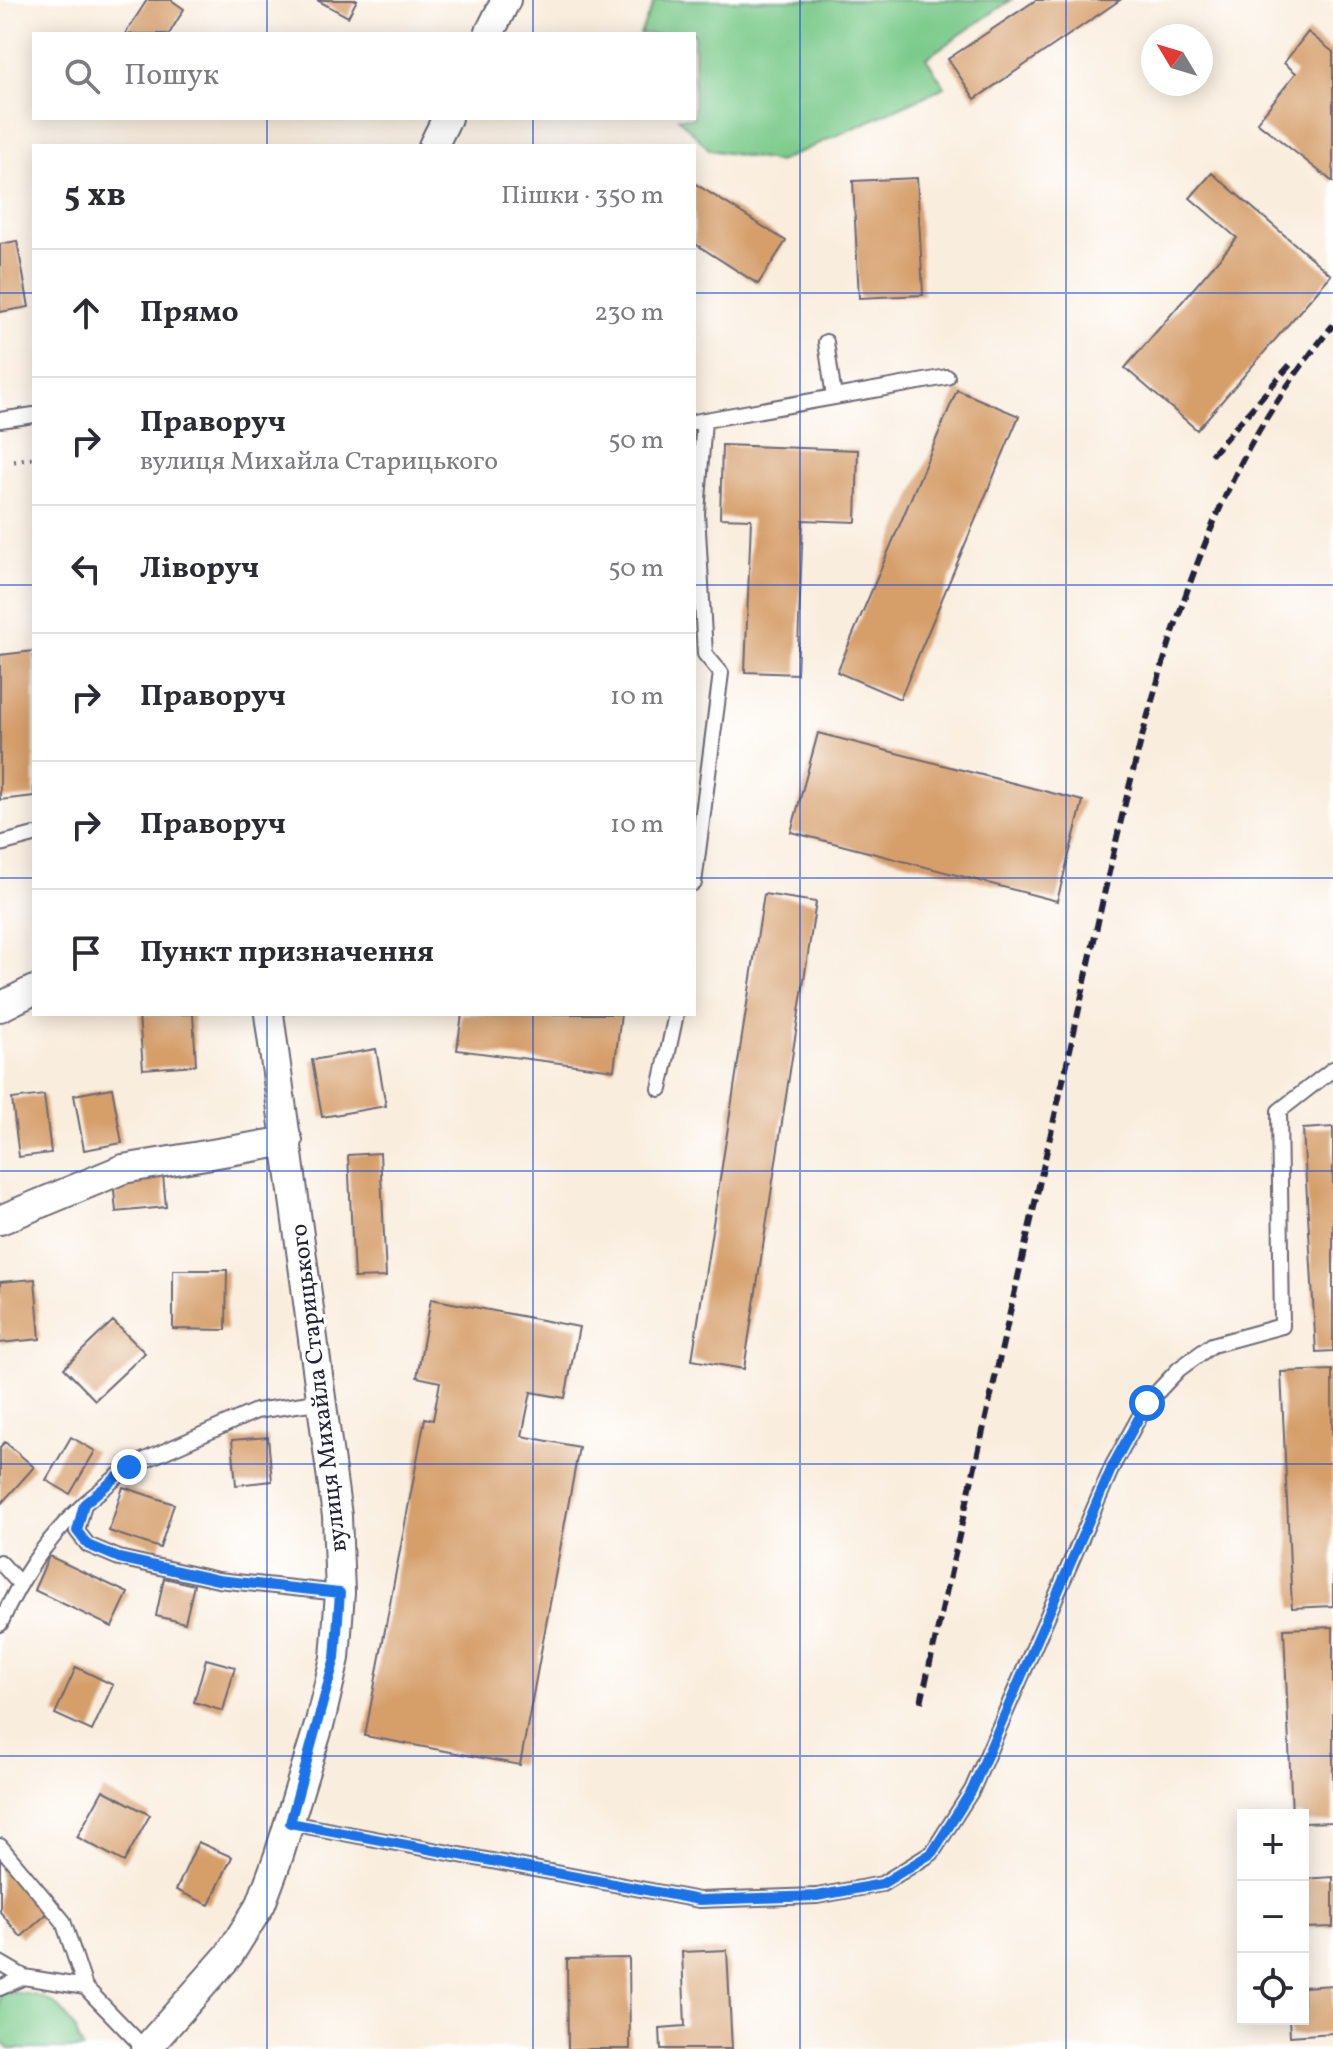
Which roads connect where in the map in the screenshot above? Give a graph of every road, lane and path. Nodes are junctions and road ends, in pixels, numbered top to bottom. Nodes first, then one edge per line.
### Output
1 (506, 0) edge
2 (490, 32) edge
3 (446, 120) edge
4 (434, 144) edge
5 (826, 342) dead end
6 (947, 377) dead end
7 (834, 397) junction
8 (32, 415) edge
9 (0, 420) edge
10 (699, 421) edge
11 (32, 458) edge
12 (14, 461) dead end
13 (699, 653) edge
14 (32, 836) edge
15 (0, 844) edge
16 (696, 867) edge
17 (32, 991) edge
18 (0, 1007) edge
19 (269, 1016) edge
20 (676, 1016) edge
21 (1333, 1069) edge
22 (660, 1089) dead end
23 (288, 1141) junction
24 (0, 1220) edge
25 (323, 1401) junction
26 (84, 1504) junction
27 (0, 1562) edge
28 (19, 1583) junction
29 (340, 1593) junction
30 (0, 1624) edge
31 (290, 1823) junction
32 (0, 1846) edge
33 (0, 1963) edge
34 (24, 1977) junction
35 (85, 1987) junction
36 (0, 1988) edge
37 (145, 2049) edge

1 - 2 street
3 - 4 street
5 - 7 lane
6 - 7 lane
7 - 10 lane
8 - 9 lane
10 - 13 lane
11 - 12 path
13 - 16 lane
14 - 15 lane
17 - 18 street
19 - 23 street, вулиця Михайла Старицького
20 - 22 lane
21 - 31 lane
23 - 24 street
23 - 25 street, вулиця Михайла Старицького
25 - 26 lane
25 - 29 street, вулиця Михайла Старицького
26 - 28 lane
26 - 29 lane
27 - 28 lane
28 - 30 lane
29 - 31 street, вулиця Михайла Старицького
31 - 37 street, вулиця Михайла Старицького
32 - 35 lane
33 - 34 lane
34 - 35 lane
34 - 36 lane
35 - 37 lane

